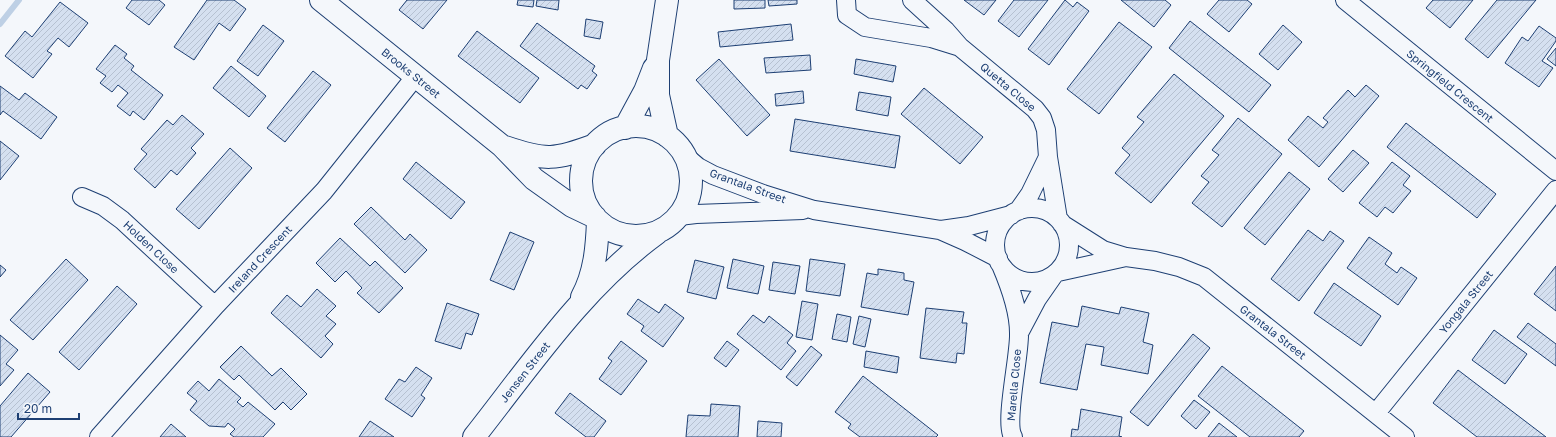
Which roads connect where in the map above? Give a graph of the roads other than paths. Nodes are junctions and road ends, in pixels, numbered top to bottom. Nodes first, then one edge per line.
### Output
1 (321, 0) edge
2 (667, 0) edge
3 (846, 0) edge
4 (912, 0) edge
5 (1345, 0) edge
6 (960, 47) junction
7 (658, 60) junction
8 (415, 77) junction
9 (625, 128) junction
10 (667, 136) junction
11 (595, 145) junction
12 (502, 146) junction
13 (685, 156) junction
14 (1048, 157) junction
15 (1556, 171) edge
16 (1556, 190) edge
17 (82, 197) dead end
18 (814, 210) junction
19 (1015, 213) junction
20 (679, 216) junction
21 (597, 219) junction
22 (1060, 221) junction
23 (940, 230) junction
24 (658, 232) junction
25 (1126, 258) junction
26 (999, 261) junction
27 (1055, 274) junction
28 (215, 306) junction
29 (577, 307) junction
30 (1019, 333) junction
31 (1376, 413) junction
32 (99, 437) edge
33 (474, 437) edge
34 (1013, 437) edge
35 (1405, 437) edge

1 - 8 street, Brooks Street
2 - 7 street
3 - 6 street, Quetta Close
4 - 6 street, Quetta Close
5 - 15 street, Springfield Crescent
6 - 14 street, Quetta Close
7 - 9 street
7 - 10 street
8 - 12 street, Brooks Street
8 - 28 street, Ireland Crescent
9 - 10 street
9 - 11 street
10 - 13 street
11 - 12 street, Brooks Street
11 - 21 street
12 - 21 street, Brooks Street
13 - 18 street, Grantala Street
13 - 20 street
14 - 19 street
14 - 22 street, Quetta Close
16 - 31 street, Yongala Street
17 - 28 street, Holden Close
18 - 20 street, Grantala Street
18 - 23 street, Grantala Street
19 - 22 street
19 - 23 street, Grantala Street
19 - 26 street
20 - 24 street
21 - 24 street
21 - 29 street, Jensen Street
22 - 25 street, Grantala Street
22 - 27 street
23 - 26 street, Grantala Street
24 - 29 street, Jensen Street
25 - 27 street, Grantala Street
25 - 31 street, Grantala Street
26 - 27 street
26 - 30 street, Marella Close
27 - 30 street, Marella Close
28 - 32 street, Ireland Crescent
29 - 33 street, Jensen Street
30 - 34 street, Marella Close
31 - 35 street, Grantala Street

